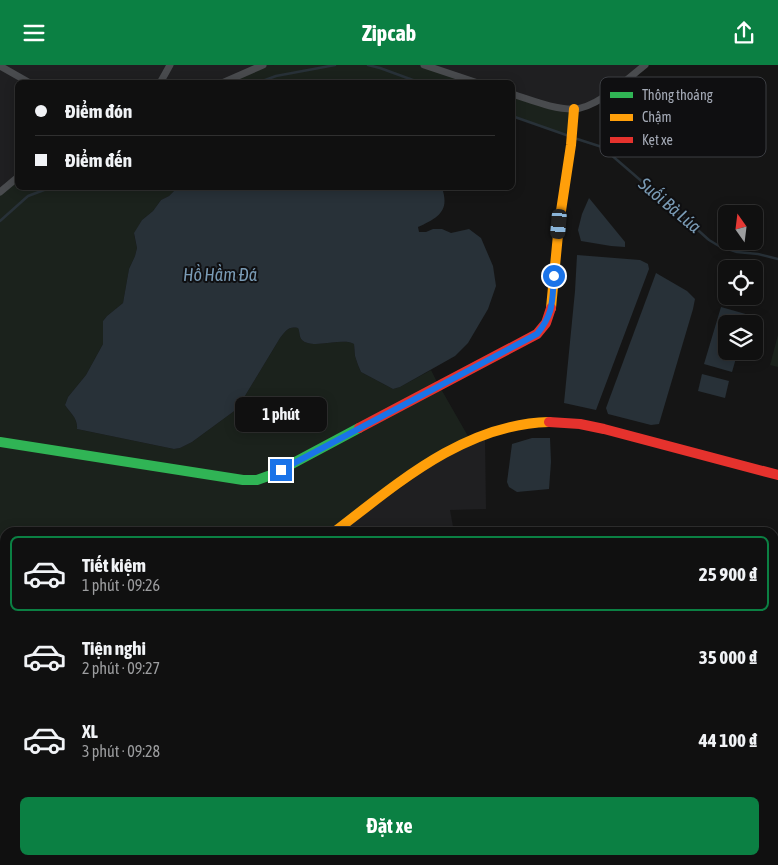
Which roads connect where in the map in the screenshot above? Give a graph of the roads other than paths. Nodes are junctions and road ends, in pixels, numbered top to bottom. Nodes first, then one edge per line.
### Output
1 (170, 65) edge
2 (262, 65) edge
3 (424, 65) edge
4 (645, 65) edge
5 (0, 66) edge
6 (629, 77) edge
7 (25, 80) edge
8 (162, 80) edge
9 (229, 80) edge
10 (469, 80) edge
11 (515, 94) edge
12 (600, 99) edge
13 (574, 109) junction
14 (15, 180) edge
15 (0, 192) edge
16 (0, 442) edge
17 (778, 475) edge
18 (341, 527) edge

1 - 8 street
2 - 9 street
3 - 10 street
4 - 6 street
5 - 7 street
11 - 13 street
12 - 13 street
13 - 16 street
14 - 15 street
17 - 18 street

